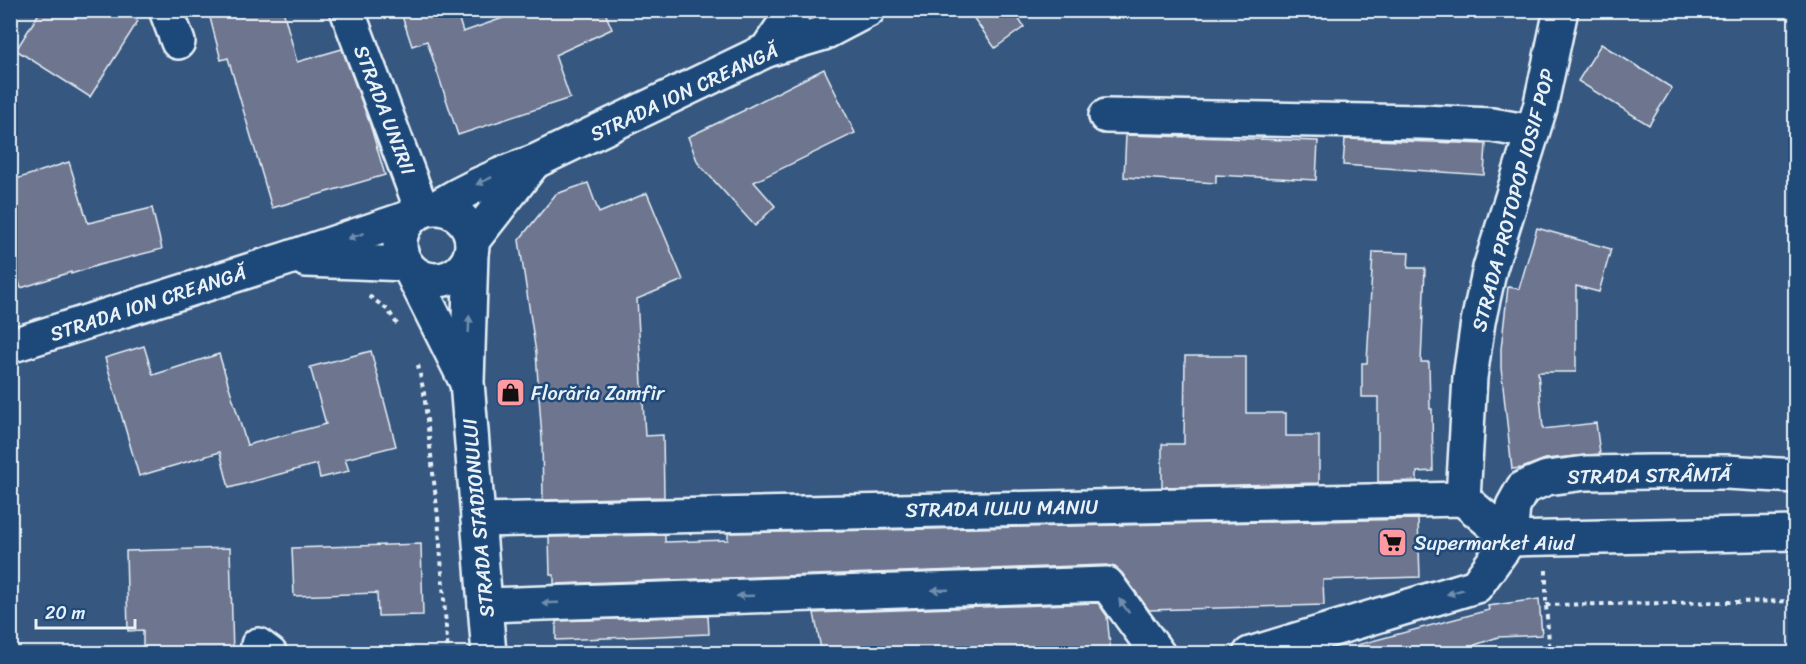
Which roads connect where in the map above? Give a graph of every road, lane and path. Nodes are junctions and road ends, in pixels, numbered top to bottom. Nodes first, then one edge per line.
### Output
1 (166, 10) edge
2 (347, 10) edge
3 (794, 10) edge
4 (868, 10) edge
5 (1561, 10) edge
6 (178, 42) dead end
7 (768, 50) junction
8 (1106, 116) dead end
9 (1532, 132) junction
10 (534, 162) junction
11 (423, 212) junction
12 (472, 247) junction
13 (286, 259) junction
14 (408, 266) junction
15 (363, 292) dead end
16 (399, 327) dead end
17 (10, 346) edge
18 (417, 358) dead end
19 (467, 382) junction
20 (1796, 476) edge
21 (1463, 499) junction
22 (478, 520) junction
23 (1796, 533) edge
24 (1510, 539) junction
25 (1796, 601) edge
26 (485, 605) junction
27 (448, 654) edge
28 (489, 654) edge
29 (1158, 654) edge
30 (1250, 654) edge
31 (1550, 654) edge

1 - 6 street
2 - 11 street, STRADA UNIRII
3 - 7 street
4 - 7 street, STRADA ION CREANGĂ
5 - 9 street, STRADA PROTOPOP IOSIF POP
7 - 10 street, STRADA ION CREANGĂ
8 - 9 street
9 - 21 street, STRADA PROTOPOP IOSIF POP
10 -> 11 street, STRADA ION CREANGĂ
10 - 12 street, STRADA ION CREANGĂ
11 - 12 street
11 -> 13 street, STRADA ION CREANGĂ
11 - 14 street
12 - 14 street
19 -> 12 street, STRADA STADIONULUI
13 - 14 street, STRADA ION CREANGĂ
13 - 17 street, STRADA ION CREANGĂ
14 - 19 street, STRADA STADIONULUI
15 - 16 path
18 - 27 path
19 - 22 street, STRADA STADIONULUI
20 - 24 street, STRADA STRÂMTĂ
21 - 22 street, STRADA IULIU MANIU
21 - 24 street
22 - 26 street, STRADA STADIONULUI
23 - 24 street
24 -> 30 street
25 - 31 path
26 - 28 street, STRADA STADIONULUI
29 -> 26 street

